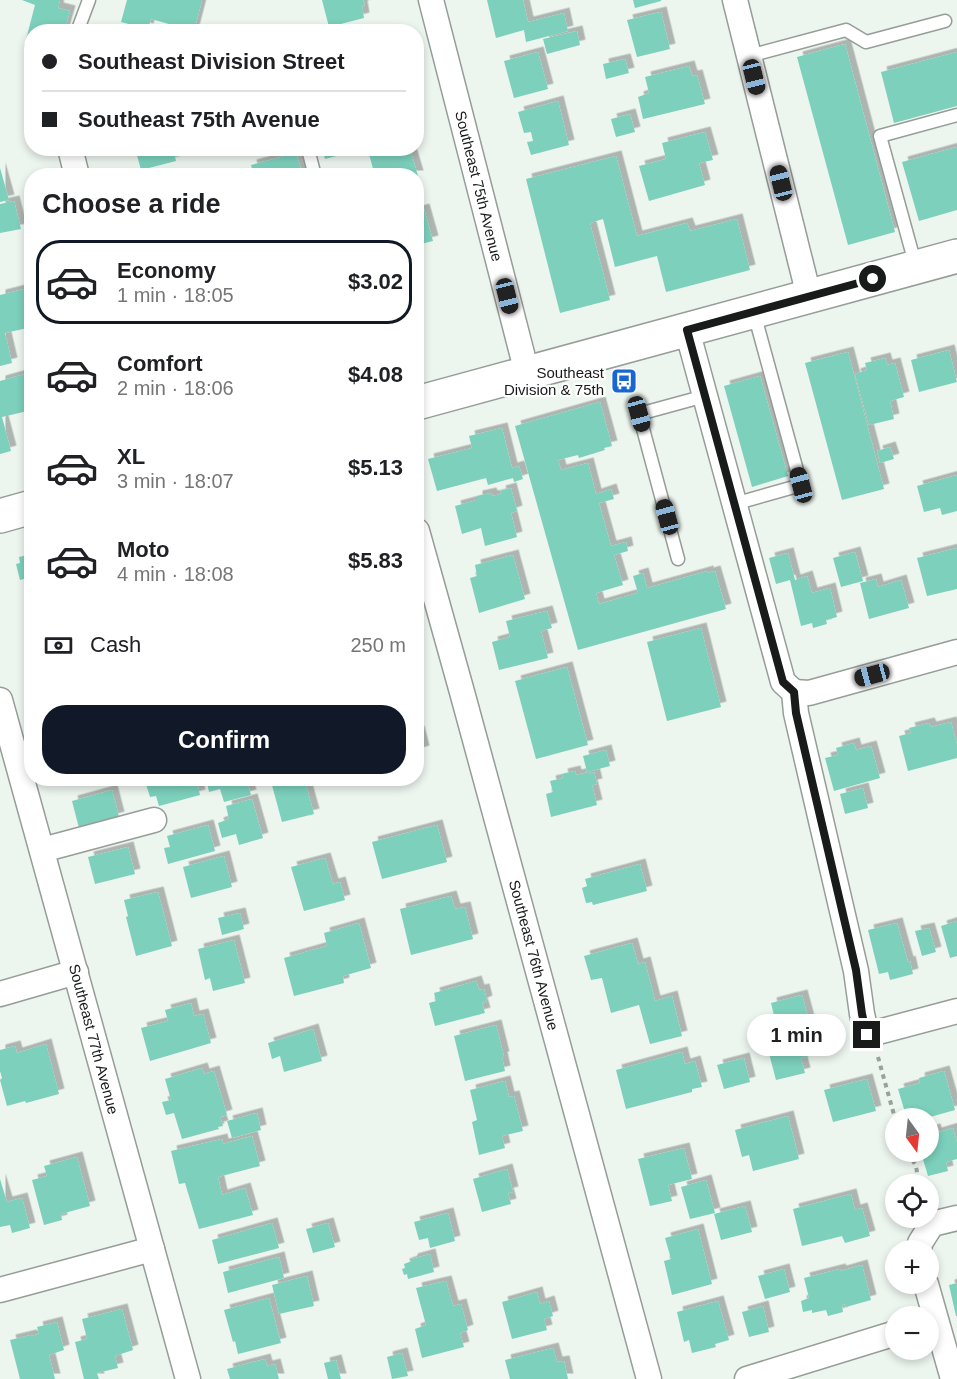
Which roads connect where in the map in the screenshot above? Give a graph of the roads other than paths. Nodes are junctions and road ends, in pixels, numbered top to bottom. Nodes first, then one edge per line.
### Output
1 (89, 0) edge
2 (431, 0) edge
3 (735, 0) edge
4 (945, 21) dead end
5 (80, 24) edge
6 (749, 56) junction
7 (957, 115) edge
8 (957, 256) edge
9 (916, 267) junction
10 (809, 296) junction
11 (754, 311) junction
12 (687, 330) junction
13 (527, 373) junction
14 (705, 396) junction
15 (424, 401) edge
16 (734, 504) junction
17 (24, 509) edge
18 (0, 516) edge
19 (424, 556) edge
20 (678, 559) dead end
21 (957, 652) edge
22 (794, 692) junction
23 (0, 700) edge
24 (24, 786) edge
25 (24, 786) edge
26 (154, 820) dead end
27 (42, 850) junction
28 (76, 972) junction
29 (0, 994) edge
30 (957, 1011) edge
31 (957, 1218) edge
32 (922, 1240) edge
33 (152, 1249) junction
34 (0, 1290) edge
35 (885, 1336) edge
36 (939, 1338) edge
37 (188, 1379) edge
38 (650, 1379) edge
39 (747, 1379) edge
40 (953, 1379) edge

1 - 5 lane
2 - 13 street, Southeast 75th Avenue
3 - 6 street
4 - 6 lane
6 - 10 street
7 - 9 lane
8 - 9 main road
9 - 10 main road
10 - 11 main road
11 - 12 main road
11 - 16 lane
12 - 13 main road
12 - 14 street
13 - 15 main road
14 - 16 street
14 - 20 lane
16 - 22 street
17 - 18 main road
19 - 38 street, Southeast 76th Avenue
21 - 22 street
22 - 30 street
23 - 25 street, Southeast 77th Avenue
24 - 27 street, Southeast 77th Avenue
26 - 27 street
27 - 28 street, Southeast 77th Avenue
28 - 29 street
28 - 33 street, Southeast 77th Avenue
31 - 32 street
33 - 34 street
33 - 37 street, Southeast 77th Avenue
35 - 39 street
36 - 40 street

